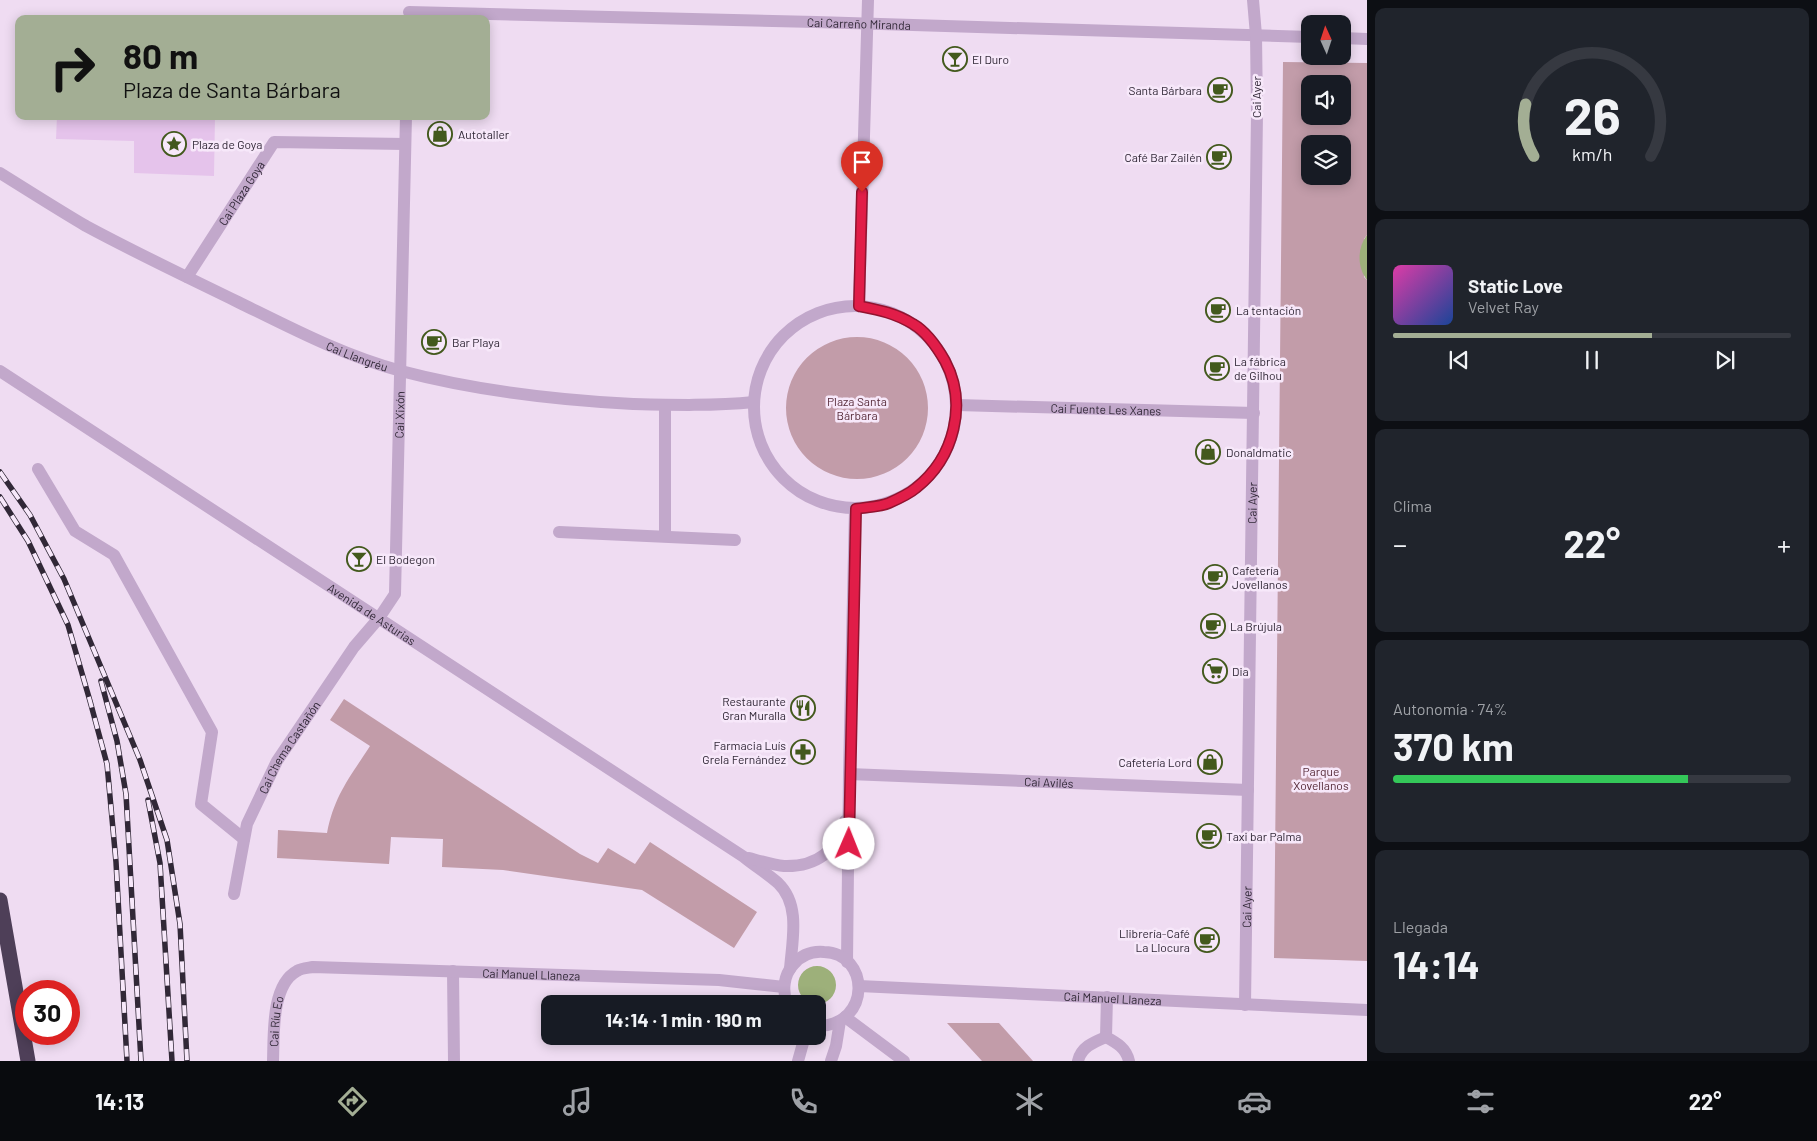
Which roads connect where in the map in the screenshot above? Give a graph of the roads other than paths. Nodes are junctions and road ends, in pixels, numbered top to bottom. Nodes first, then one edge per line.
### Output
1 (868, 0) edge
2 (1253, 0) edge
3 (409, 10) edge
4 (868, 24) junction
5 (1256, 35) junction
6 (1301, 37) edge
7 (1351, 38) edge
8 (1367, 39) edge
9 (406, 120) edge
10 (405, 144) junction
11 (0, 173) edge
12 (187, 277) junction
13 (859, 306) junction
14 (0, 371) edge
15 (400, 371) junction
16 (754, 402) junction
17 (665, 405) junction
18 (957, 405) junction
19 (1254, 413) junction
20 (38, 469) dead end
21 (856, 509) junction
22 (559, 532) dead end
23 (665, 536) junction
24 (735, 540) dead end
25 (379, 618) junction
26 (849, 774) junction
27 (1248, 790) junction
28 (849, 806) junction
29 (244, 839) junction
30 (744, 857) junction
31 (234, 894) dead end
32 (0, 900) edge
33 (847, 962) junction
34 (790, 969) junction
35 (453, 971) junction
36 (285, 982) joint
37 (859, 986) junction
38 (784, 987) junction
39 (786, 995) edge
40 (1107, 997) junction
41 (1245, 1004) junction
42 (1367, 1010) edge
43 (843, 1019) junction
44 (826, 1026) edge
45 (1106, 1038) junction
46 (802, 1045) edge
47 (28, 1061) edge
48 (273, 1061) edge
49 (454, 1061) edge
50 (798, 1061) edge
51 (831, 1061) edge
52 (904, 1061) edge
53 (1078, 1061) edge
54 (1129, 1061) edge

1 - 4 street
2 - 5 street, Cai Ayer
3 - 4 street, Cai Carreño Miranda
4 - 5 street, Cai Carreño Miranda
4 - 13 street
5 - 6 street, Cai Carreño Miranda
5 - 19 street, Cai Ayer
7 - 8 street
9 - 10 street, Cai Xixón
10 - 12 street, Cai Plaza Goya
10 - 15 street, Cai Xixón
11 - 12 street, Cai Llangréu
12 - 15 street, Cai Llangréu
13 - 16 street
13 - 18 street
14 - 25 street, Avenida de Asturias
15 - 17 street, Cai Llangréu
15 - 25 street, Cai Xixón
16 - 17 street, Cai Llangréu
16 - 21 street
17 - 23 street
18 - 19 street, Cai Fuente Les Xanes
18 - 21 street
19 - 27 street, Cai Ayer
20 - 29 street
21 - 26 street
22 - 23 street
23 - 24 street
25 - 29 street, Cai Chema Castañón
25 - 30 street, Avenida de Asturias
26 - 27 street, Cai Avilés
26 - 28 street
27 - 41 street, Cai Ayer
28 - 30 street, Avenida de Asturias
28 - 33 street
29 - 31 street, Cai Chema Castañón
30 - 34 street, Avenida de Asturias
32 - 47 highway
33 - 34 street
33 - 37 street
34 - 38 street, Avenida de Asturias
35 - 36 street, Cai Manuel Llaneza
35 - 38 street, Cai Manuel Llaneza
35 - 49 street
36 - 48 street, Cai Ríu Eo
37 - 40 street, Cai Manuel Llaneza
37 - 43 street
38 - 39 street
40 - 41 street, Cai Manuel Llaneza
40 - 45 street
41 - 42 street, Cai Manuel Llaneza
43 - 44 street
43 - 51 street
43 - 52 street
45 - 53 street
45 - 54 street
46 - 50 street

